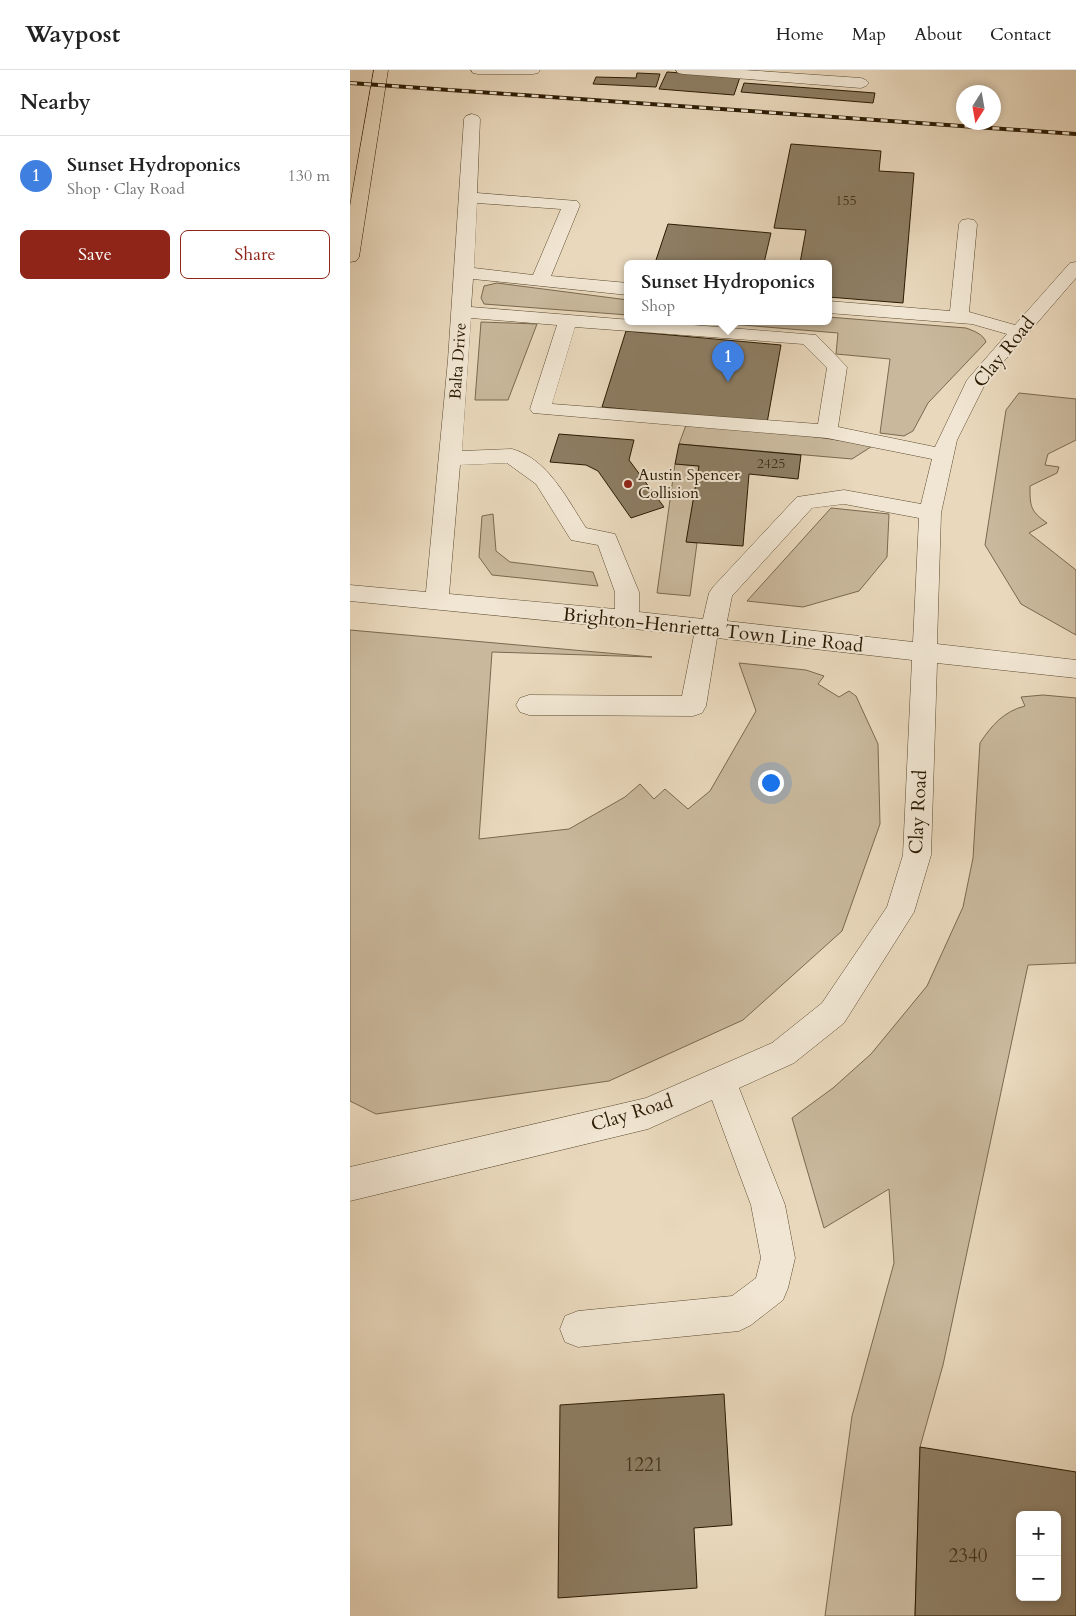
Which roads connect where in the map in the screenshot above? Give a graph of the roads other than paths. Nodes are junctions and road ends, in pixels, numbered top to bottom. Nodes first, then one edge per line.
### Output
1 (381, 70) edge
2 (478, 70) edge
3 (533, 70) edge
4 (683, 70) edge
5 (861, 83) dead end
6 (472, 119) dead end
7 (469, 197) junction
8 (968, 224) dead end
9 (350, 258) edge
10 (1076, 267) edge
11 (466, 273) junction
12 (540, 281) junction
13 (624, 289) edge
14 (832, 307) edge
15 (462, 312) junction
16 (960, 317) junction
17 (568, 320) junction
18 (624, 324) edge
19 (631, 325) edge
20 (1020, 332) junction
21 (827, 431) junction
22 (944, 454) junction
23 (452, 458) junction
24 (930, 512) junction
25 (356, 593) edge
26 (437, 602) junction
27 (627, 619) junction
28 (710, 629) junction
29 (925, 653) junction
30 (1076, 669) edge
31 (529, 705) dead end
32 (720, 1081) junction
33 (350, 1184) edge
34 (578, 1329) dead end

1 - 9 main road
2 - 3 street
4 - 5 street
6 - 7 street, Balta Drive
7 - 11 street, Balta Drive
7 - 12 street
8 - 16 street
10 - 20 street, Clay Road
11 - 12 street
11 - 15 street, Balta Drive
12 - 13 street
14 - 16 street
15 - 17 street
15 - 23 street, Balta Drive
16 - 20 street
17 - 18 street
17 - 21 street
19 - 21 street
20 - 22 street, Clay Road
21 - 22 street
22 - 24 street, Clay Road
23 - 26 street, Balta Drive
23 - 27 street
24 - 28 street
24 - 29 street, Clay Road
25 - 26 street, Brighton-Henrietta Town Line Road
26 - 27 street, Brighton-Henrietta Town Line Road
27 - 28 street, Brighton-Henrietta Town Line Road
28 - 29 street, Brighton-Henrietta Town Line Road
28 - 31 street
29 - 30 street, Brighton-Henrietta Town Line Road
29 - 32 street, Clay Road
32 - 33 street, Clay Road
32 - 34 street

